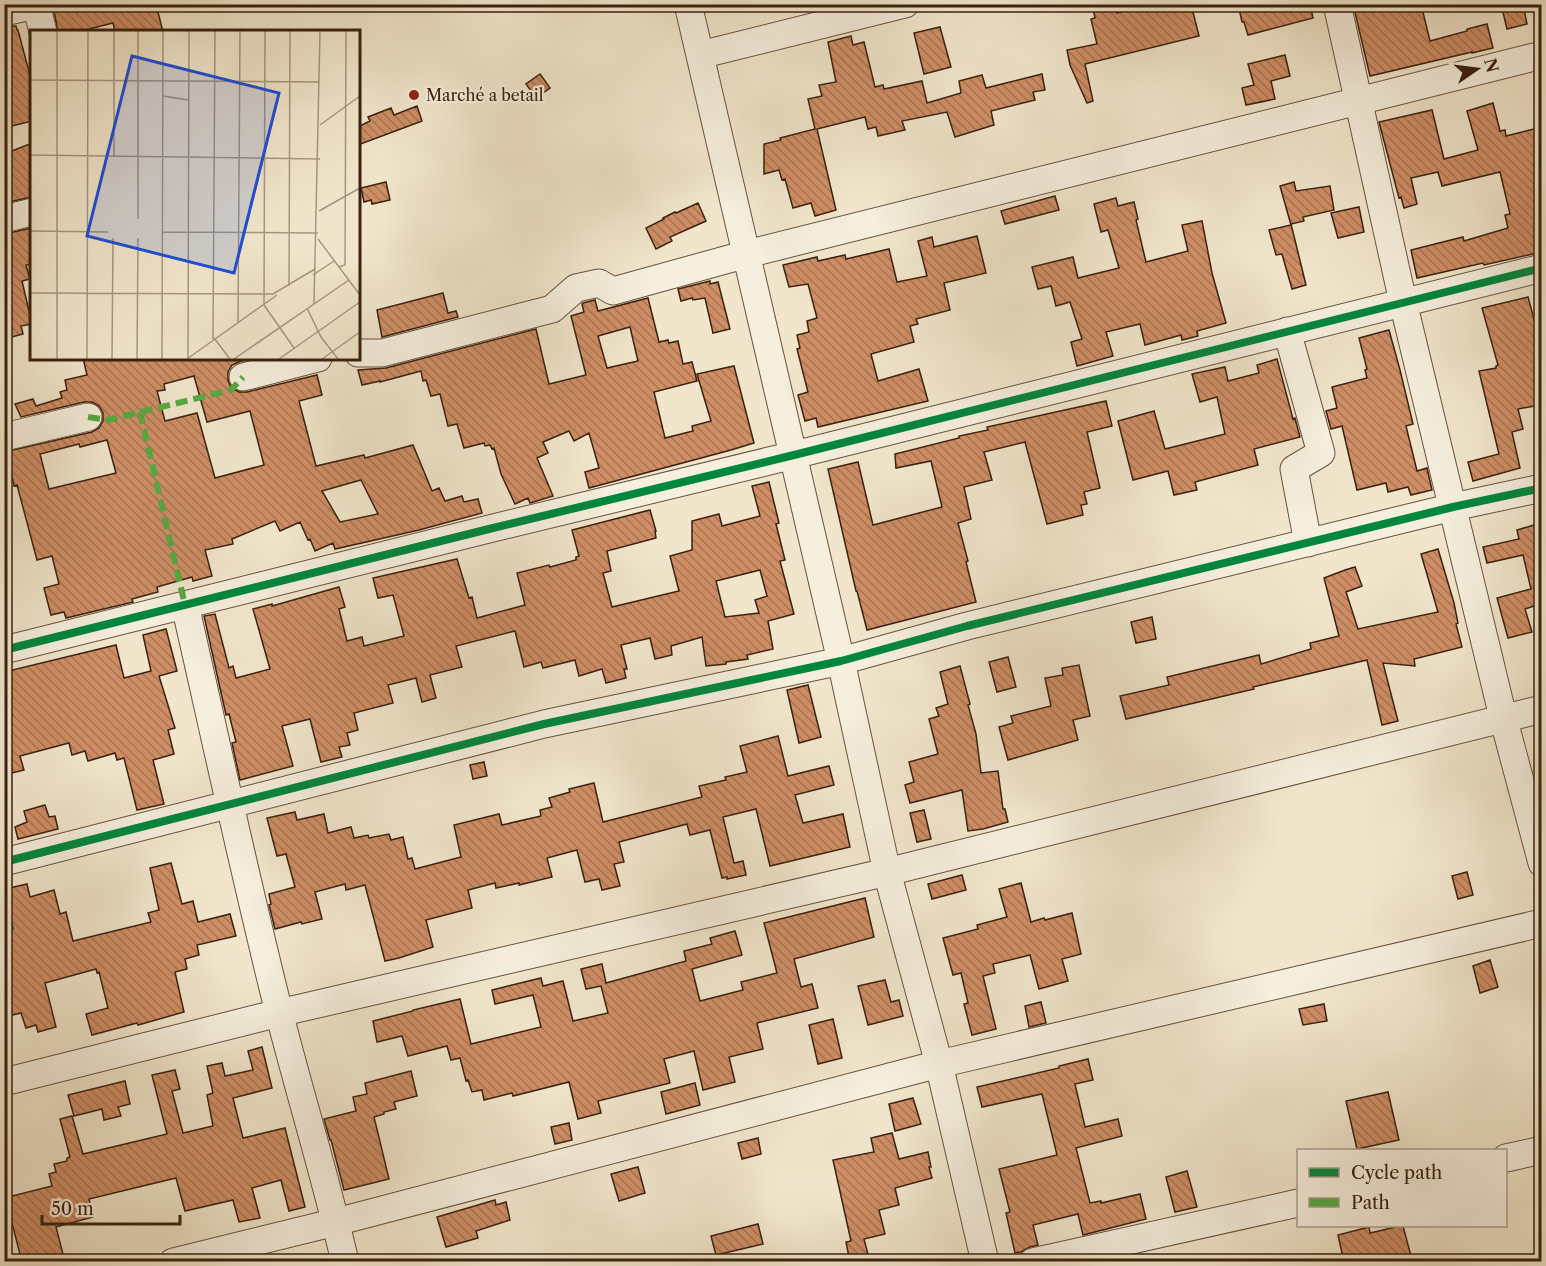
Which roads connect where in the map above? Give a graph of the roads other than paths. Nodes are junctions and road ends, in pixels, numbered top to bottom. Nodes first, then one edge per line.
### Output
1 (688, 4) edge
2 (905, 4) edge
3 (1337, 4) edge
4 (37, 5) edge
5 (4, 12) edge
6 (43, 30) edge
7 (700, 55) junction
8 (1542, 55) edge
9 (1359, 100) junction
10 (30, 212) edge
11 (4, 219) edge
12 (747, 254) junction
13 (1542, 268) edge
14 (1403, 302) junction
15 (1287, 331) junction
16 (360, 353) edge
17 (310, 360) edge
18 (243, 377) dead end
19 (88, 417) dead end
20 (4, 437) edge
21 (794, 455) junction
22 (1542, 488) edge
23 (1453, 507) junction
24 (1308, 543) junction
25 (186, 605) junction
26 (4, 650) edge
27 (841, 661) junction
28 (1542, 709) edge
29 (1503, 717) junction
30 (230, 804) junction
31 (4, 862) edge
32 (1542, 863) edge
33 (887, 872) junction
34 (1542, 923) edge
35 (279, 1013) junction
36 (939, 1064) junction
37 (4, 1082) edge
38 (1542, 1150) edge
39 (1507, 1158) edge
40 (1297, 1203) edge
41 (336, 1222) junction
42 (173, 1262) edge
43 (345, 1262) edge
44 (985, 1262) edge
45 (1033, 1262) edge

1 - 7 street
2 - 7 street
3 - 9 street
4 - 5 street
4 - 6 street
7 - 12 street
8 - 9 street
9 - 12 street
9 - 14 street
10 - 11 street
12 - 16 street
12 - 21 street
13 - 14 street
14 - 15 street
14 - 23 street
15 - 21 street
15 - 24 street
17 - 18 street
19 - 20 street
21 - 25 street
21 - 27 street
22 - 23 street
23 - 24 street
23 - 29 street
24 - 27 street
25 - 26 street
25 - 30 street
27 - 30 street
27 - 33 street
28 - 29 street
29 - 32 street
29 - 33 street
30 - 31 street
30 - 35 street
33 - 35 street
33 - 36 street
34 - 36 street
35 - 37 street
35 - 41 street
36 - 41 street
36 - 44 street
38 - 39 street
40 - 45 street
41 - 42 street
41 - 43 street

